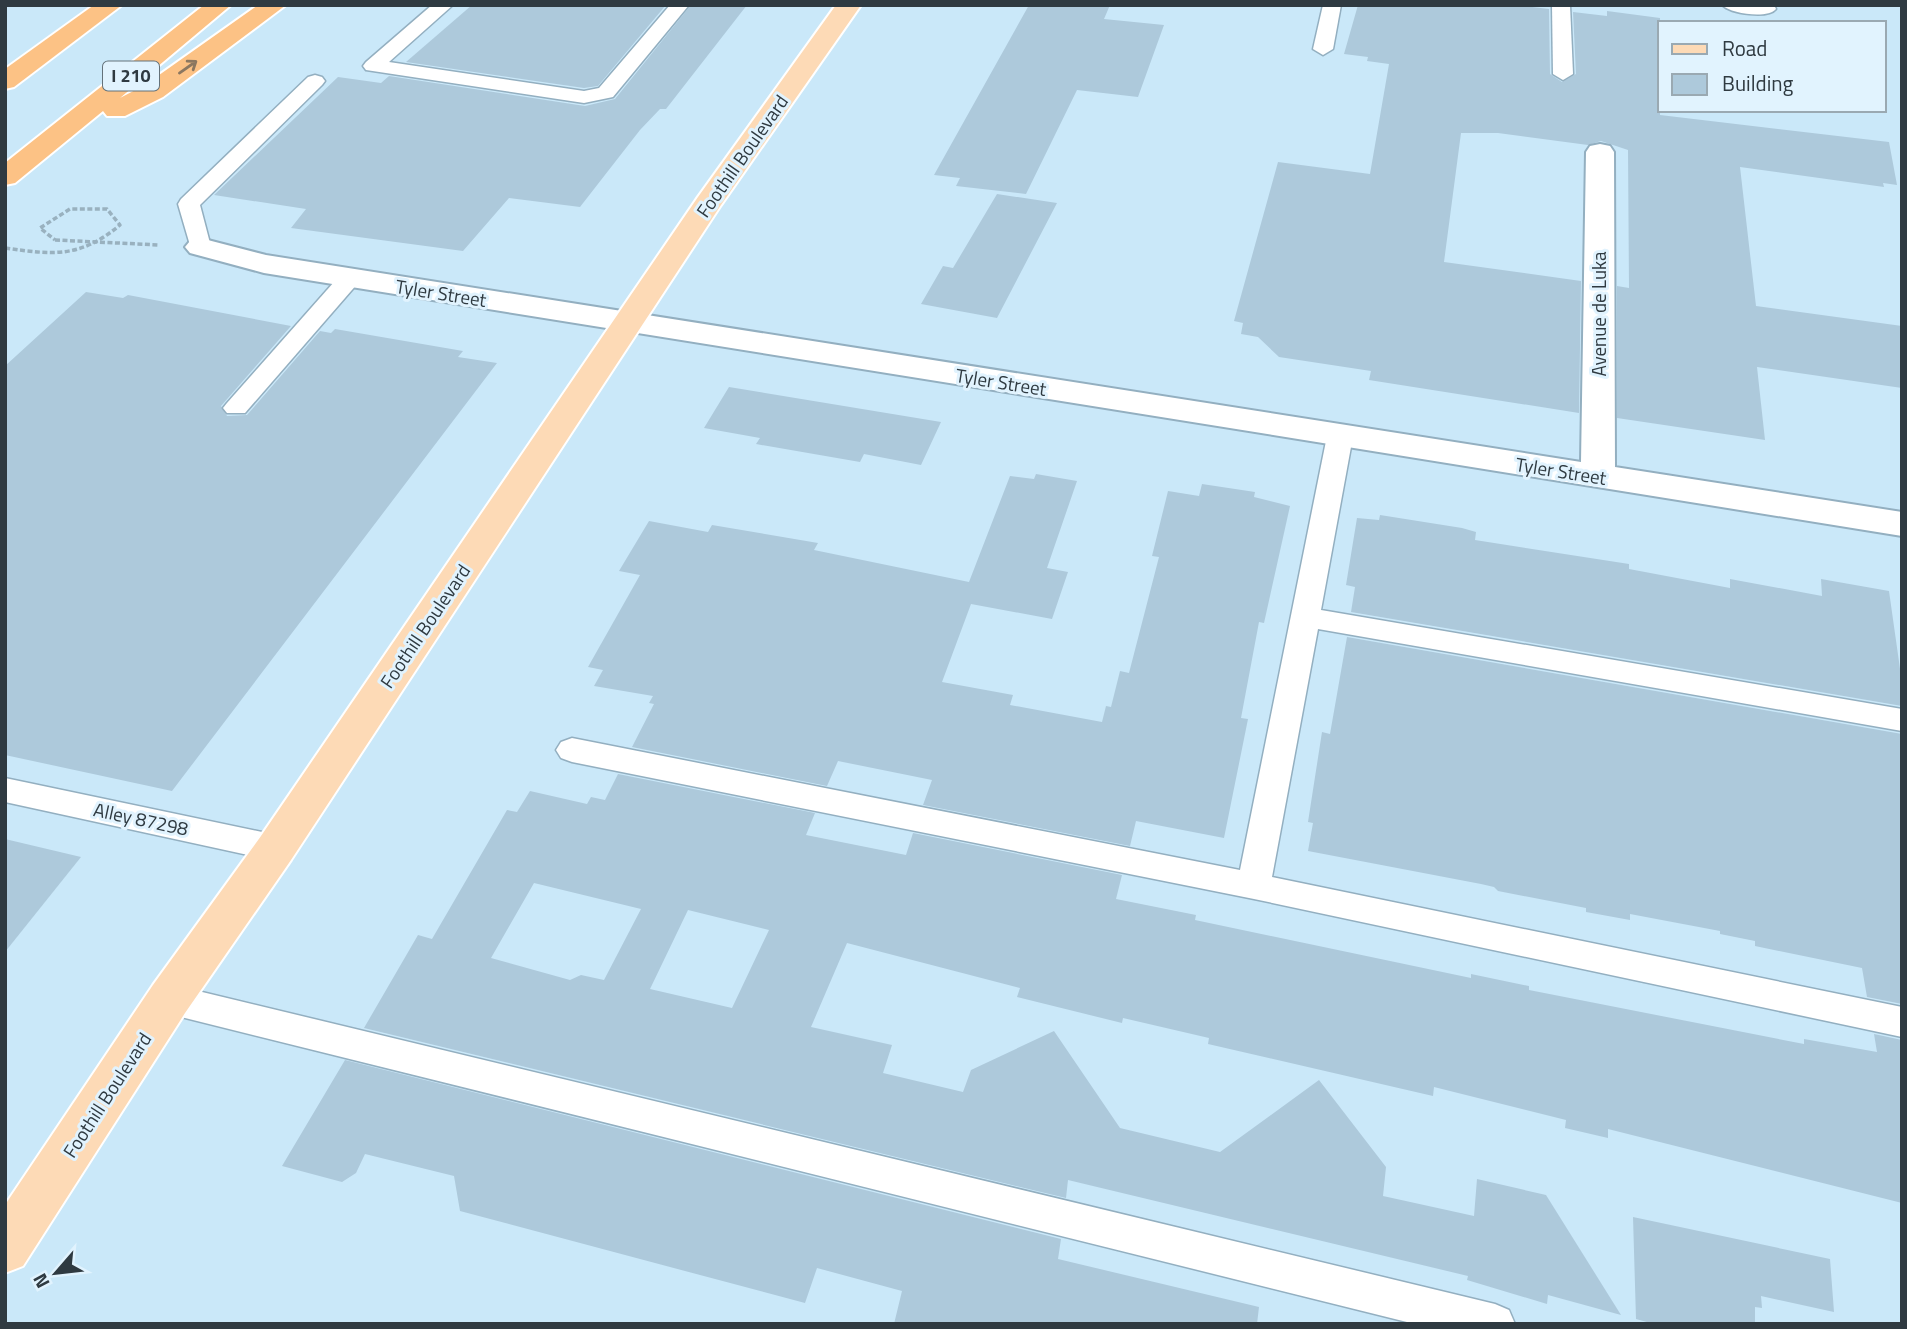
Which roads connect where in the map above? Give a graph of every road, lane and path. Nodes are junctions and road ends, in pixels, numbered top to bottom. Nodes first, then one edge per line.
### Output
1 (85, 5) edge
2 (110, 5) edge
3 (219, 5) edge
4 (274, 5) edge
5 (444, 5) edge
6 (680, 5) edge
7 (849, 5) edge
8 (1332, 5) edge
9 (1561, 5) edge
10 (1731, 5) edge
11 (1768, 9) dead end
12 (1323, 48) dead end
13 (5, 69) edge
14 (1563, 74) dead end
15 (5, 81) edge
16 (315, 81) dead end
17 (42, 146) junction
18 (1600, 152) dead end
19 (5, 177) edge
20 (200, 247) junction
21 (5, 248) edge
22 (350, 278) junction
23 (629, 323) junction
24 (236, 408) dead end
25 (1340, 436) junction
26 (1598, 477) junction
27 (1902, 524) edge
28 (1305, 617) junction
29 (1902, 720) edge
30 (572, 750) dead end
31 (5, 790) edge
32 (276, 848) junction
33 (1254, 886) junction
34 (169, 999) junction
35 (1902, 1022) edge
36 (5, 1249) edge
37 (1495, 1324) edge

1 - 13 highway
2 - 15 highway
3 - 17 highway, I 210
17 -> 4 highway
5 - 6 lane
7 - 23 main road, Foothill Boulevard
8 - 12 lane
9 - 14 lane
10 - 11 lane
16 - 20 lane
17 - 19 highway, I 210
18 - 26 street, Avenue de Luka
20 - 21 path, bridge
20 - 22 street, Tyler Street
22 - 23 street, Tyler Street
22 - 24 lane
23 - 25 street, Tyler Street
23 - 32 main road, Foothill Boulevard
25 - 26 street, Tyler Street
25 - 28 lane
26 - 27 street, Tyler Street
28 - 29 lane
28 - 33 lane
30 - 33 lane
31 - 32 lane, Alley 87298
32 - 34 main road, Foothill Boulevard
33 - 35 lane
34 - 36 main road, Foothill Boulevard
34 - 37 lane

